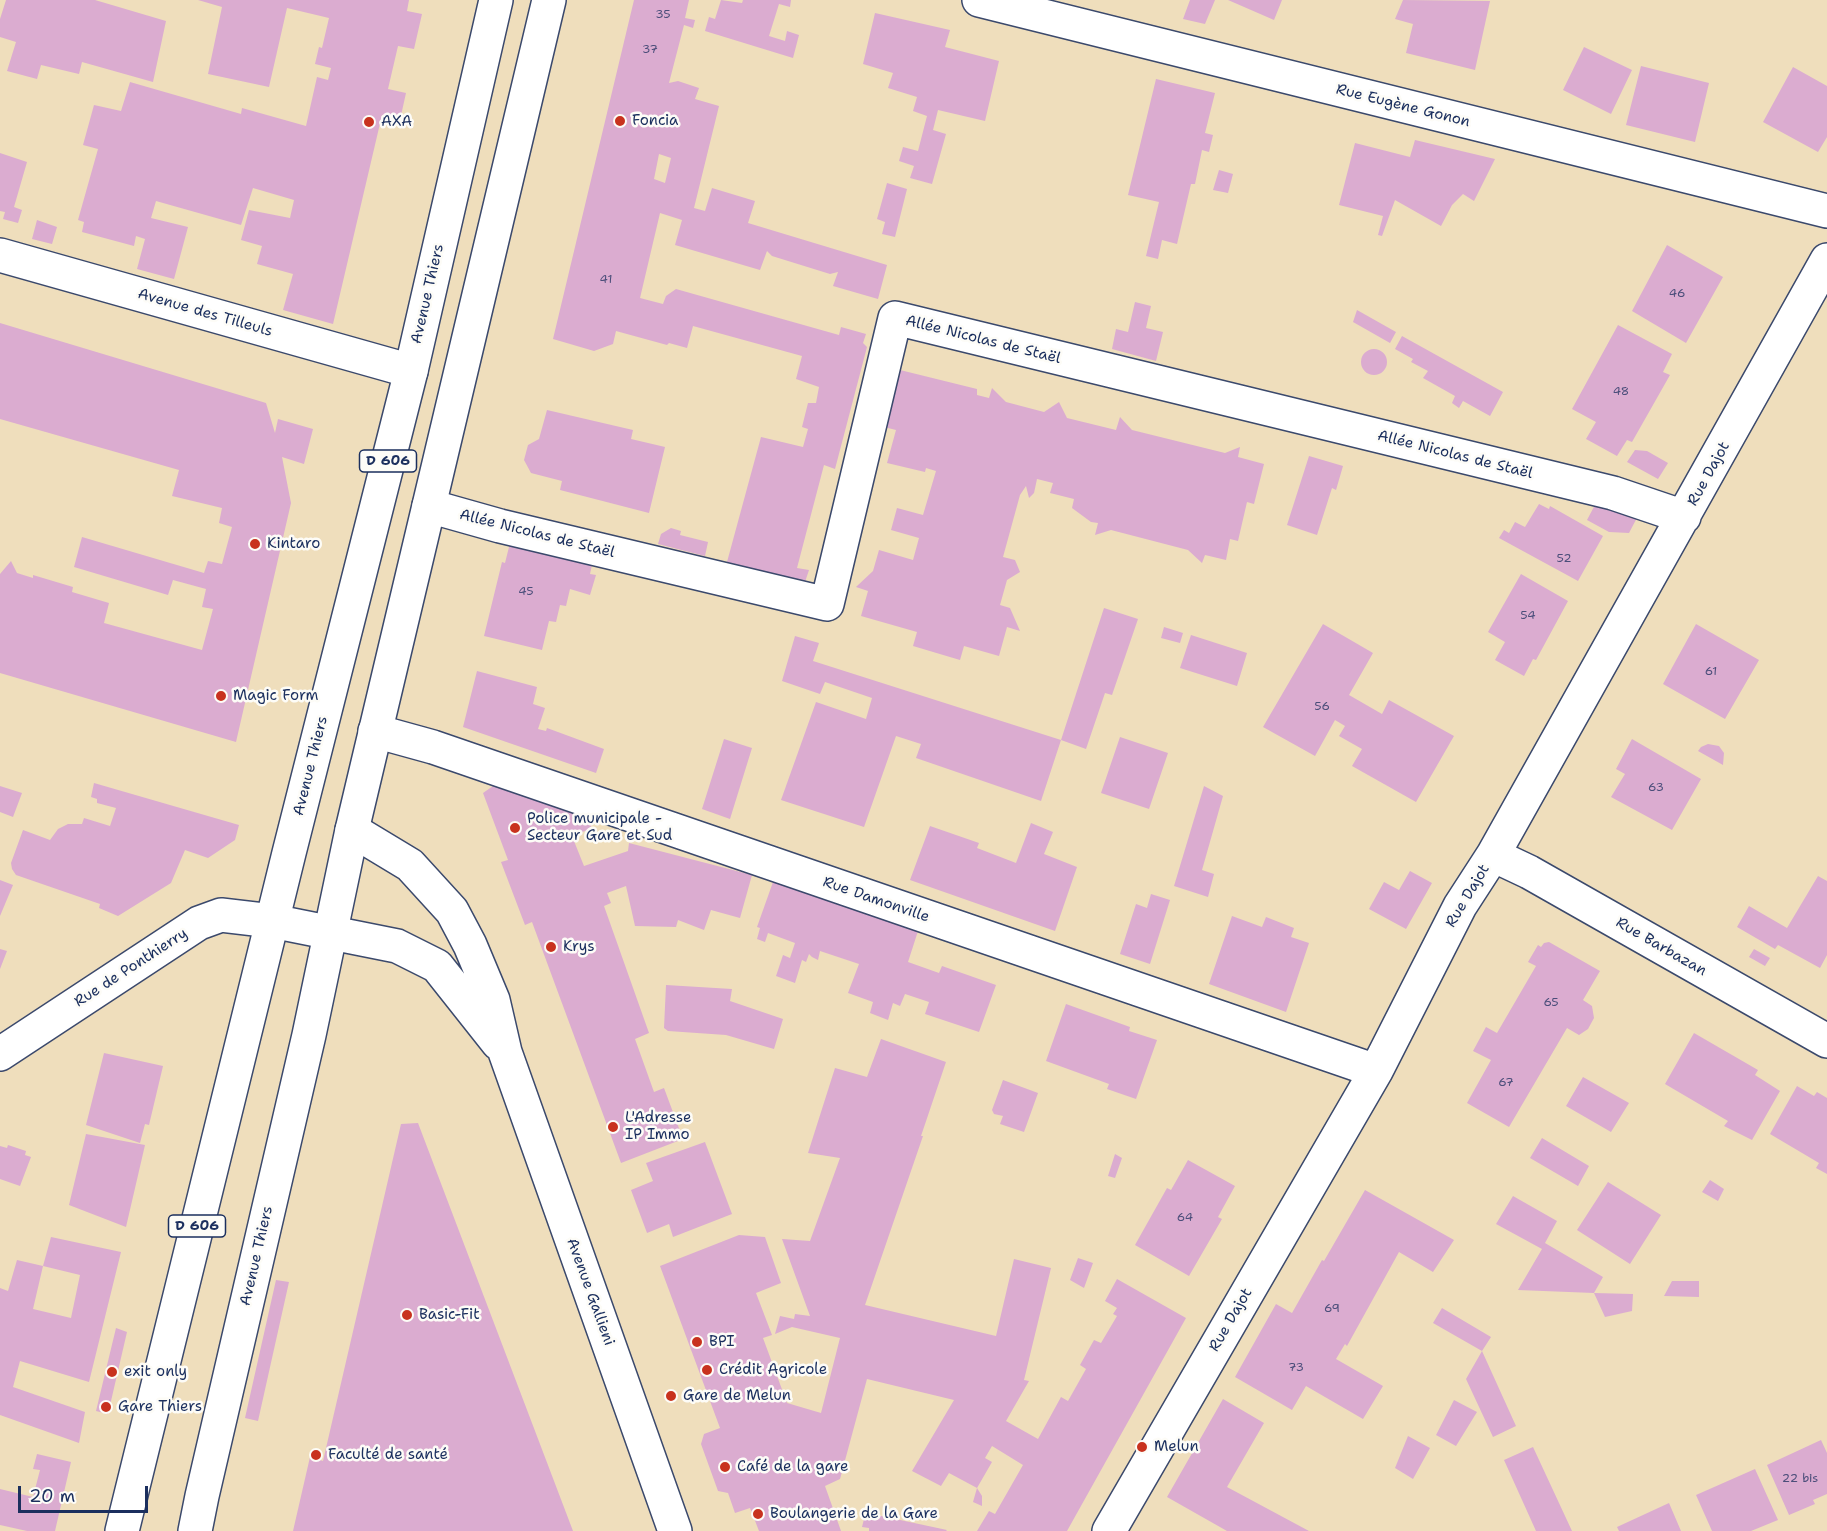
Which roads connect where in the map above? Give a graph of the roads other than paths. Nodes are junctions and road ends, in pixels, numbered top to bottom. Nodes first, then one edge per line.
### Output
1 (495, 0) edge
2 (549, 0) edge
3 (979, 0) edge
4 (1827, 211) edge
5 (0, 255) edge
6 (1827, 261) edge
7 (411, 371) junction
8 (429, 506) junction
9 (1684, 517) junction
10 (375, 731) junction
11 (352, 830) junction
12 (1493, 855) junction
13 (452, 911) junction
14 (272, 921) junction
15 (330, 932) junction
16 (437, 966) junction
17 (1827, 1041) edge
18 (505, 1052) junction
19 (0, 1054) edge
20 (1376, 1071) junction
21 (122, 1531) edge
22 (195, 1531) edge
23 (675, 1531) edge
24 (1109, 1531) edge

1 - 7 street, Avenue Thiers / D 606
2 - 8 street, Avenue Thiers / D 606
3 - 4 street, Rue Eugène Gonon
5 - 7 street, Avenue des Tilleuls
6 - 9 street, Rue Dajot
7 - 14 street, Avenue Thiers / D 606
8 - 9 street, Allée Nicolas de Staël
8 - 10 street, Avenue Thiers / D 606
9 - 12 street, Rue Dajot
10 - 11 street, Avenue Thiers / D 606
10 - 20 street, Rue Damonville
11 - 13 street, Avenue Gallieni
11 - 15 street, Avenue Thiers / D 606
12 - 17 street, Rue Barbazan
12 - 20 street, Rue Dajot
13 - 16 street
13 - 18 street, Avenue Gallieni
14 - 15 street, Avenue Gallieni
14 - 19 street, Rue de Ponthierry
14 - 21 street, Avenue Thiers / D 606
15 - 16 street, Avenue Gallieni
15 - 22 street, Avenue Thiers / D 606
16 - 18 street, Avenue Gallieni
18 - 23 street, Avenue Gallieni
20 - 24 street, Rue Dajot

